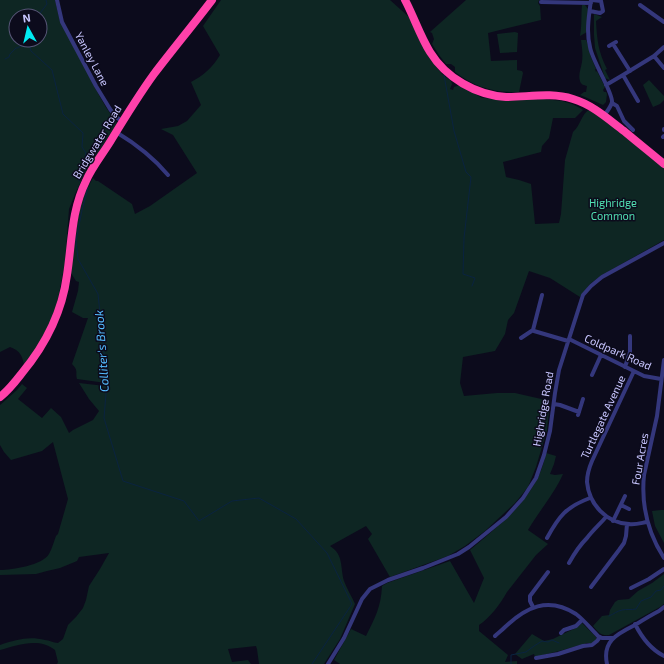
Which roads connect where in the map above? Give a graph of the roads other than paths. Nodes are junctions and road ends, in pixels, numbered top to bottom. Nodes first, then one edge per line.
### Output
1 (57, 0) edge
2 (212, 0) edge
3 (405, 0) edge
4 (553, 1) edge
5 (591, 1) edge
6 (540, 2) dead end
7 (640, 5) dead end
8 (590, 11) junction
9 (664, 22) edge
10 (613, 44) dead end
11 (664, 47) edge
12 (654, 56) junction
13 (664, 68) edge
14 (630, 71) junction
15 (623, 75) junction
16 (606, 88) junction
17 (638, 101) dead end
18 (612, 103) junction
19 (604, 116) junction
20 (122, 121) junction
21 (633, 130) dead end
22 (116, 132) junction
23 (664, 164) edge
24 (168, 175) dead end
25 (664, 243) edge
26 (542, 295) dead end
27 (532, 330) junction
28 (630, 336) dead end
29 (521, 338) dead end
30 (568, 340) junction
31 (601, 355) junction
32 (664, 360) edge
33 (625, 367) junction
34 (634, 371) junction
35 (592, 375) dead end
36 (661, 379) junction
37 (0, 397) edge
38 (583, 399) dead end
39 (659, 402) junction
40 (664, 403) edge
41 (554, 404) junction
42 (626, 496) dead end
43 (590, 498) junction
44 (621, 505) junction
45 (629, 509) dead end
46 (606, 517) junction
47 (613, 521) junction
48 (647, 522) junction
49 (627, 524) junction
50 (547, 538) dead end
51 (664, 558) edge
52 (569, 563) dead end
53 (664, 569) edge
54 (548, 572) dead end
55 (591, 587) dead end
56 (631, 588) dead end
57 (664, 607) edge
58 (533, 608) junction
59 (582, 620) junction
60 (635, 624) junction
61 (561, 633) dead end
62 (495, 636) dead end
63 (600, 637) junction
64 (612, 638) junction
65 (664, 656) edge
66 (536, 658) dead end
67 (328, 664) edge
68 (607, 664) edge

1 - 20 street, Yanley Lane
2 - 20 highway, Bridgwater Road
3 - 19 highway
4 - 5 street
4 - 6 street
5 - 8 street
5 - 8 street
7 - 9 street
8 - 16 street
10 - 14 street
11 - 12 street
12 - 13 street
12 - 14 street
14 - 15 street
15 - 16 street
15 - 17 street
16 - 18 street
18 - 19 street
18 - 21 street
19 - 23 highway
20 - 22 highway, Bridgwater Road
22 - 24 street
22 - 37 highway, Bridgwater Road
25 - 30 street, Highridge Road
26 - 27 street
27 - 29 street
27 - 30 street, Coldpark Road
28 - 33 street
30 - 31 street, Coldpark Road
30 - 41 street, Highridge Road
31 - 33 street, Coldpark Road
31 - 35 street
32 - 36 street, Four Acres
33 - 34 street, Coldpark Road
34 - 36 street, Coldpark Road
34 - 43 street, Turtlegate Avenue
36 - 39 street, Four Acres
38 - 41 street
39 - 40 street
39 - 48 street, Four Acres
41 - 67 street, Highridge Road
42 - 44 street
43 - 46 street
43 - 50 street
44 - 45 street
44 - 47 street
46 - 47 street
46 - 52 street
47 - 49 street
48 - 49 street
48 - 51 street, Four Acres
49 - 55 street
53 - 56 street
54 - 58 street
57 - 60 street
58 - 59 street
58 - 62 street
59 - 61 street
59 - 63 street
60 - 64 street
60 - 65 street
63 - 64 street
63 - 66 street
64 - 68 street

